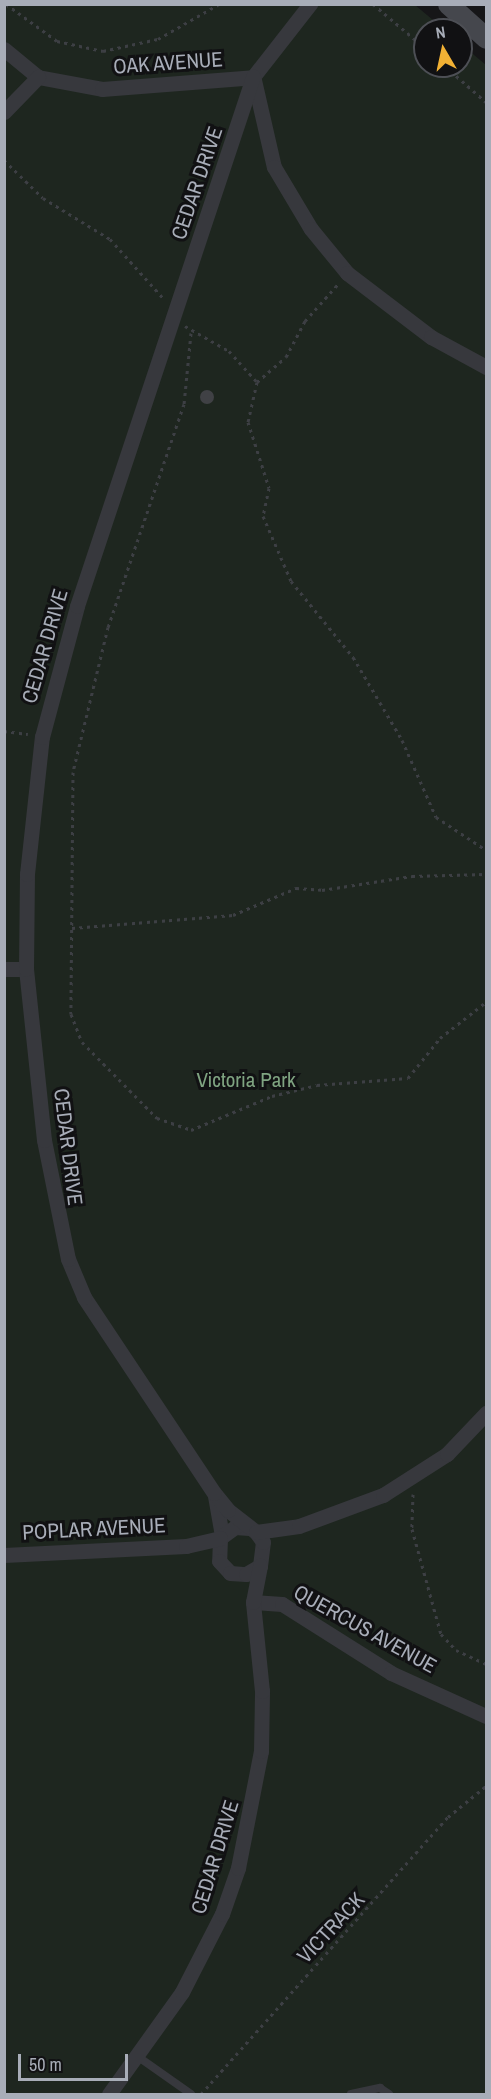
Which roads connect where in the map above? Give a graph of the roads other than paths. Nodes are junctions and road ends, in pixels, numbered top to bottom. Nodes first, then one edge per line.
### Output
1 (310, 4) edge
2 (448, 4) edge
3 (486, 38) edge
4 (4, 49) edge
5 (38, 77) junction
6 (253, 77) junction
7 (4, 112) edge
8 (486, 367) edge
9 (4, 969) edge
10 (26, 969) junction
11 (486, 1413) edge
12 (214, 1494) junction
13 (299, 1526) junction
14 (253, 1530) junction
15 (221, 1537) junction
16 (186, 1546) junction
17 (4, 1555) edge
18 (219, 1561) junction
19 (261, 1563) junction
20 (238, 1575) junction
21 (253, 1602) junction
22 (486, 1716) edge
23 (137, 2056) junction
24 (109, 2094) edge
25 (191, 2094) edge
26 (351, 2094) edge
27 (389, 2094) edge

1 - 6 street, OAK AVENUE
2 - 3 main road
4 - 5 street, OAK AVENUE
5 - 6 street, OAK AVENUE
5 - 7 street
6 - 8 street
6 - 10 street, CEDAR DRIVE
9 - 10 street
10 - 12 street, CEDAR DRIVE
11 - 13 street
12 - 14 street, CEDAR DRIVE
12 - 15 street, CEDAR DRIVE
13 - 14 street
13 - 19 street
14 - 15 street
14 - 19 street
15 - 16 street, POPLAR AVENUE
15 - 18 street
16 - 17 street, POPLAR AVENUE
16 - 18 street, POPLAR AVENUE
18 - 20 street
19 - 20 street
19 - 21 street, CEDAR DRIVE
20 - 21 street, CEDAR DRIVE
21 - 22 street, QUERCUS AVENUE
21 - 23 street, CEDAR DRIVE
23 - 24 street, CEDAR DRIVE
23 - 25 lane
26 - 27 lane

